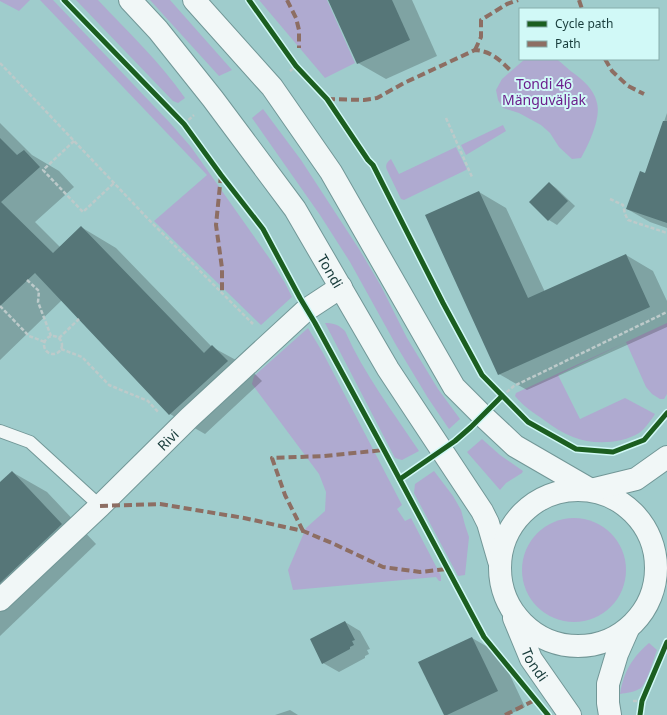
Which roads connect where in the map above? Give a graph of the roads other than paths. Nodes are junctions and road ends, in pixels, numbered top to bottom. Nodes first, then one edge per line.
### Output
1 (130, 0) edge
2 (194, 0) edge
3 (341, 287) junction
4 (0, 431) edge
5 (667, 457) edge
6 (591, 490) junction
7 (100, 506) junction
8 (667, 555) edge
9 (499, 562) junction
10 (655, 584) junction
11 (0, 600) edge
12 (509, 608) junction
13 (628, 629) junction
14 (570, 715) edge
15 (610, 715) edge

1 - 3 street, Tondi
2 - 6 street
3 - 7 street, Rivi
3 - 9 street, Tondi
4 - 7 lane
5 - 6 street
6 - 9 street
6 - 10 street
7 - 11 street, Rivi
8 - 10 street
9 - 12 street, Tondi
10 - 13 street
12 - 13 street
12 - 14 street, Tondi
13 - 15 street

